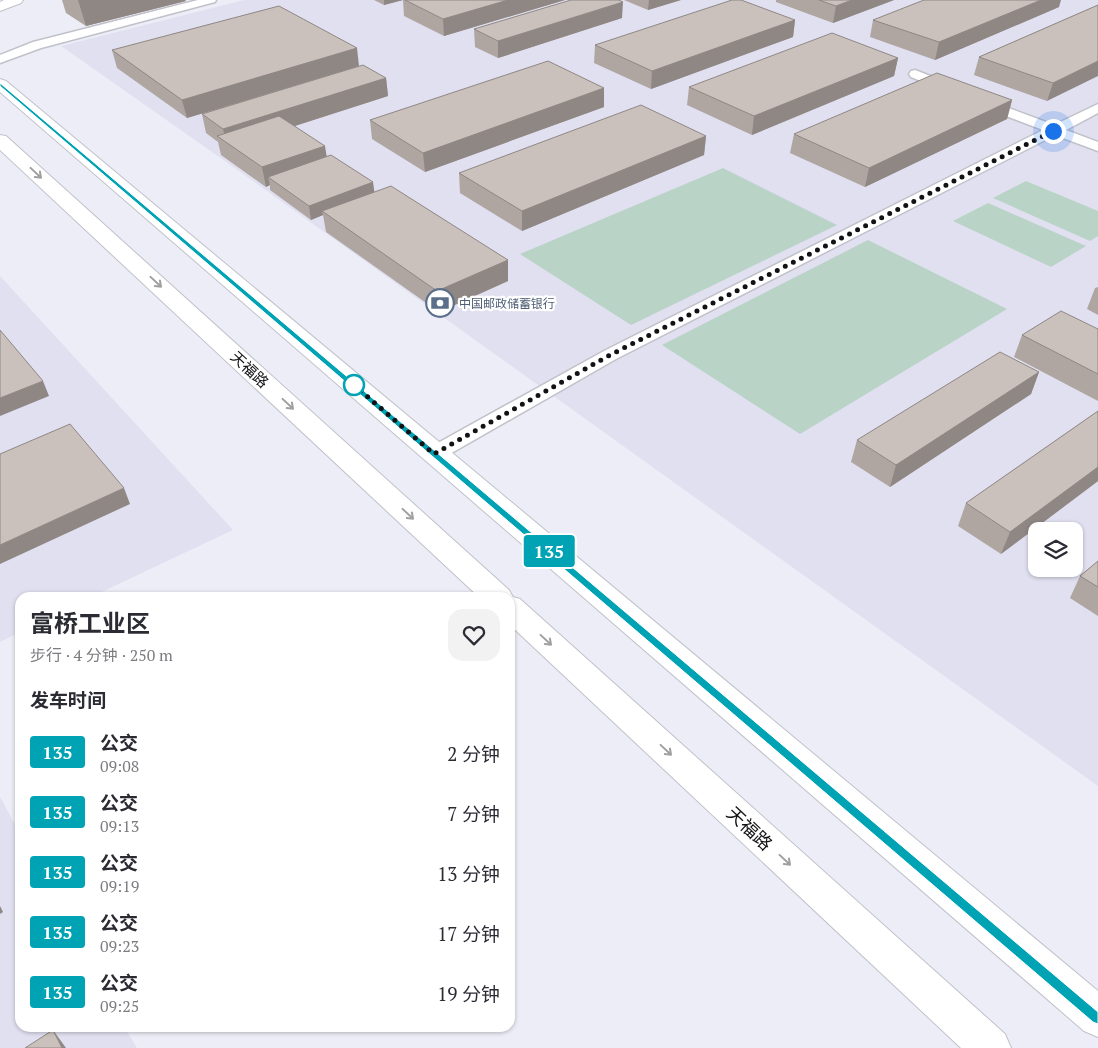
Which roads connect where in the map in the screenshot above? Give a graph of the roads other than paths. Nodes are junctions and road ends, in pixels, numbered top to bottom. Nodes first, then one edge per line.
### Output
1 (16, 0) edge
2 (211, 0) edge
3 (0, 7) edge
4 (0, 58) edge
5 (915, 74) dead end
6 (0, 84) edge
7 (1098, 108) edge
8 (1053, 131) junction
9 (0, 140) edge
10 (1098, 147) edge
11 (434, 454) junction
12 (493, 592) edge
13 (515, 612) edge
14 (991, 926) junction
15 (916, 979) junction
16 (1098, 992) edge
17 (1098, 1017) edge
18 (973, 1048) edge
19 (991, 1048) edge

1 - 3 main road
2 - 4 lane
5 - 8 lane
6 - 11 main road
7 - 8 lane
8 - 10 lane
8 - 11 lane
9 -> 12 main road, 天福路
11 - 14 main road
13 -> 15 main road, 天福路
14 - 16 main road
14 - 17 main road
15 - 18 main road
15 - 19 main road, 天福路

